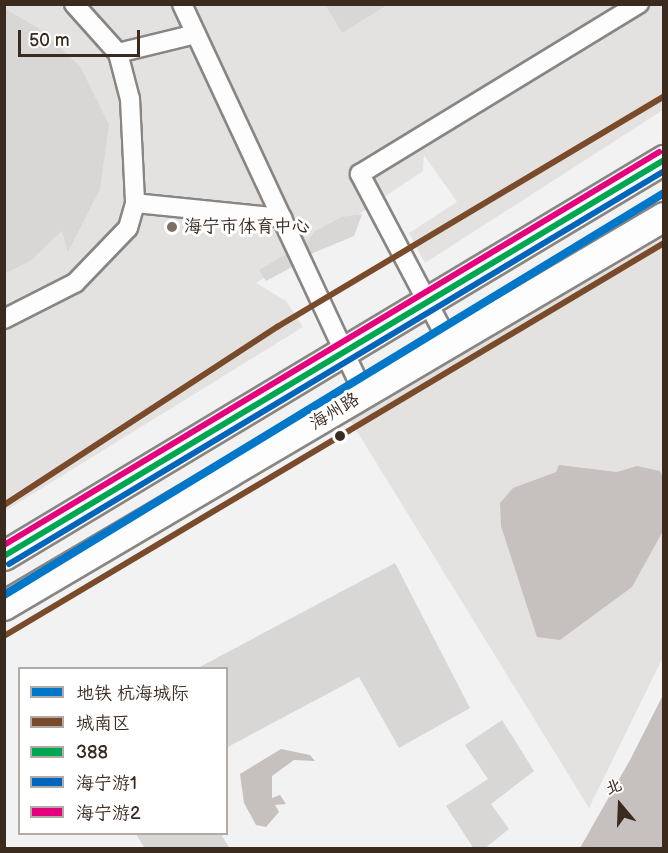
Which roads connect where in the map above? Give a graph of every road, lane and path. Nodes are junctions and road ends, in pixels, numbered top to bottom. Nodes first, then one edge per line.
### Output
1 (74, 4) edge
2 (182, 4) edge
3 (639, 4) edge
4 (196, 34) junction
5 (118, 53) junction
6 (663, 160) edge
7 (135, 203) junction
8 (663, 217) edge
9 (282, 218) junction
10 (428, 302) junction
11 (4, 318) edge
12 (448, 341) junction
13 (344, 352) junction
14 (364, 394) junction
15 (4, 556) edge
16 (4, 606) edge

1 - 5 street
2 - 4 street
3 - 10 street
4 - 5 street
4 - 9 street
5 - 7 street
6 - 10 main road
7 - 9 street
7 - 11 street
8 - 12 main road, 海州路
9 - 13 street
10 - 12 street
10 - 13 main road
12 - 14 main road, 海州路
13 - 14 street
13 - 15 main road
14 - 16 main road, 海州路

